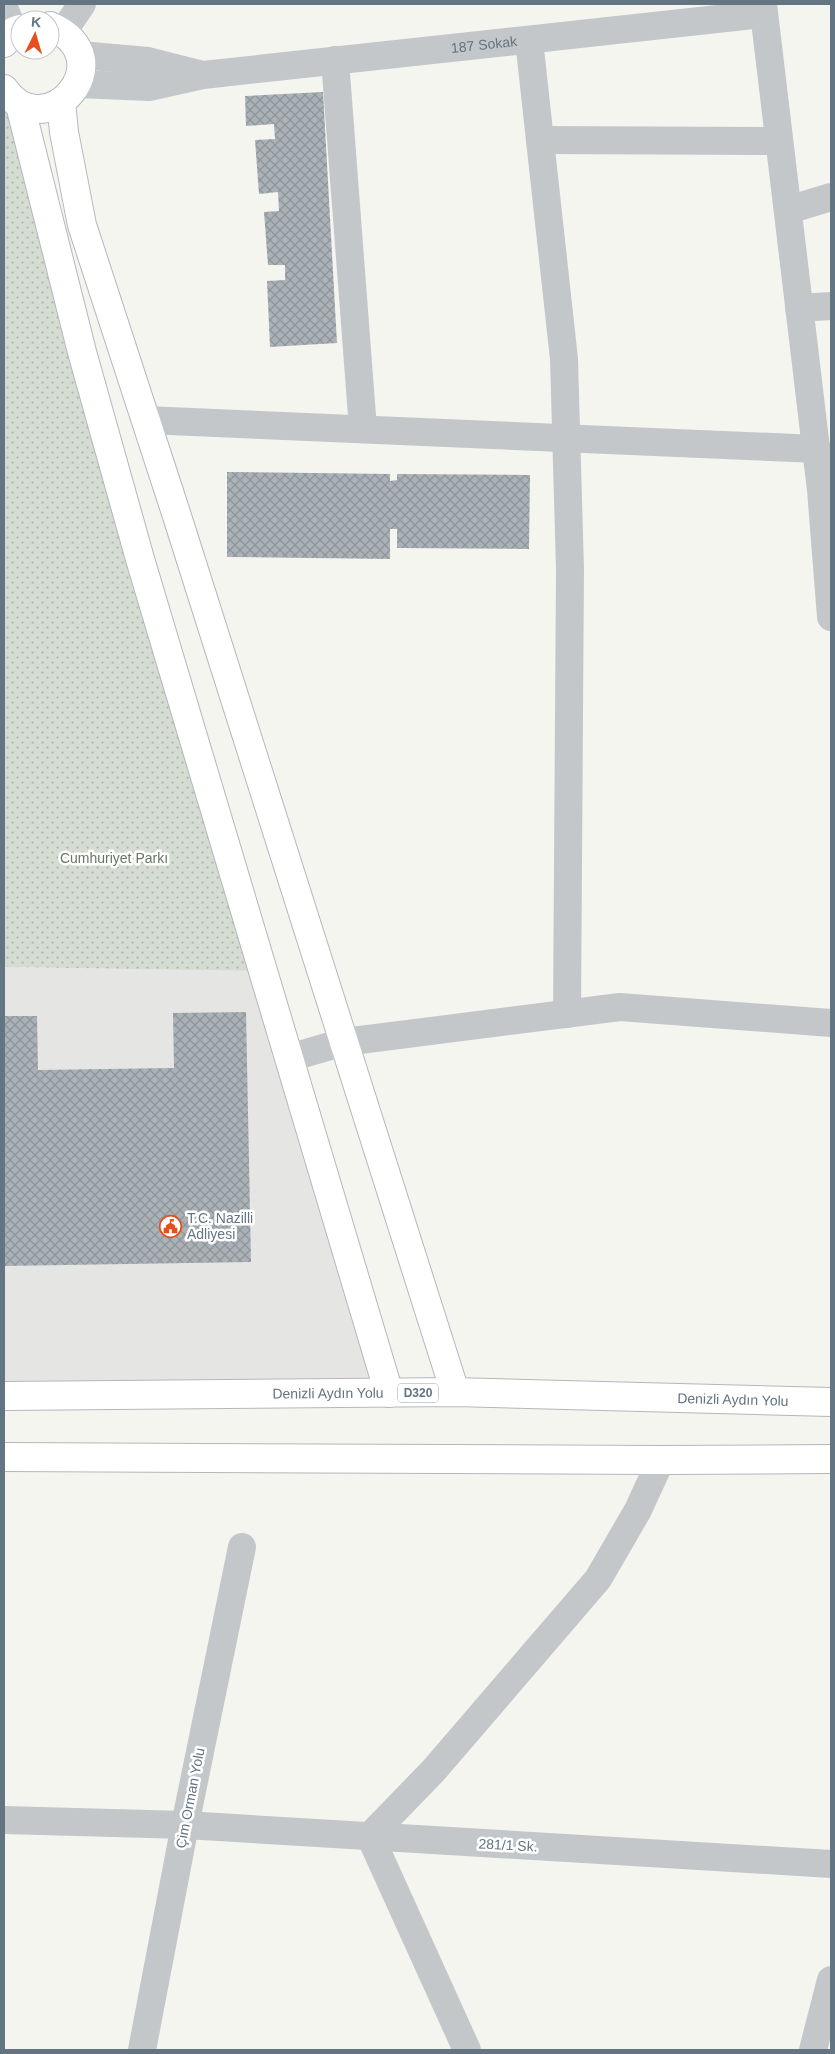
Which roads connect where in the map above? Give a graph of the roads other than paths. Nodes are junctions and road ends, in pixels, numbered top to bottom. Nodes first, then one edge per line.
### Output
1 (82, 4) edge
2 (764, 9) edge
3 (60, 26) edge
4 (60, 31) edge
5 (529, 40) junction
6 (80, 55) junction
7 (335, 60) junction
8 (203, 75) junction
9 (70, 93) junction
10 (12, 97) edge
11 (540, 140) junction
12 (779, 141) junction
13 (831, 197) edge
14 (788, 210) junction
15 (831, 306) edge
16 (799, 308) junction
17 (146, 420) junction
18 (363, 430) junction
19 (566, 438) junction
20 (817, 449) junction
21 (826, 490) edge
22 (831, 617) edge
23 (567, 1014) junction
24 (831, 1023) edge
25 (344, 1042) junction
26 (289, 1058) junction
27 (455, 1392) junction
28 (389, 1393) junction
29 (4, 1396) edge
30 (831, 1402) edge
31 (4, 1457) edge
32 (831, 1459) edge
33 (661, 1460) junction
34 (242, 1547) dead end
35 (4, 1820) edge
36 (185, 1825) junction
37 (370, 1836) junction
38 (831, 1864) edge
39 (831, 1980) edge
40 (142, 2050) edge
41 (467, 2050) edge
42 (813, 2050) edge

1 - 3 street
2 - 5 street, 187 Sokak
2 - 12 street
4 - 6 main road
5 - 7 street, 187 Sokak
5 - 11 street
6 - 8 street, 187 Sokak
6 - 9 main road
7 - 8 street, 187 Sokak
7 - 18 street
8 - 9 street, 187 Sokak
9 - 10 main road
9 - 17 main road
10 - 26 main road
11 - 12 street
11 - 19 street
12 - 14 street
13 - 14 street
14 - 16 street
15 - 16 street
16 - 20 street
17 - 18 street
17 - 25 main road
18 - 19 street
19 - 20 street
19 - 23 street
20 - 21 street
21 - 22 street
23 - 24 street
23 - 25 street
25 - 26 street
25 - 27 main road
26 - 28 main road
27 - 28 main road, Denizli Aydın Yolu / D320
27 - 30 main road, Denizli Aydın Yolu / D320
28 - 29 main road, Denizli Aydın Yolu / D320
31 - 33 main road
32 - 33 main road
33 - 37 street
34 - 36 street, Çim Orman Yolu
35 - 36 street, 281/1 Sk.
36 - 37 street, 281/1 Sk.
36 - 40 street, Çim Orman Yolu
37 - 38 street, 281/1 Sk.
37 - 41 street
39 - 42 street

